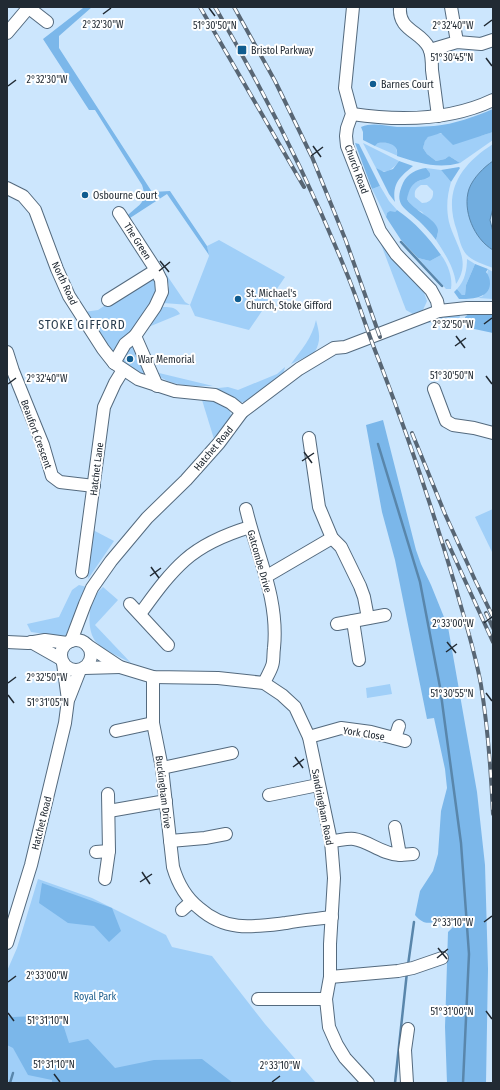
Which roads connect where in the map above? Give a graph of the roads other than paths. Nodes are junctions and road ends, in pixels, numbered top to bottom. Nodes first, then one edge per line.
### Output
1 (29, 7) edge
2 (353, 7) edge
3 (397, 9) edge
4 (454, 9) edge
5 (47, 22) dead end
6 (7, 33) edge
7 (493, 40) edge
8 (457, 42) junction
9 (430, 50) junction
10 (493, 100) edge
11 (352, 114) junction
12 (438, 116) junction
13 (7, 188) edge
14 (119, 213) dead end
15 (156, 270) junction
16 (108, 300) dead end
17 (493, 308) edge
18 (439, 311) junction
19 (135, 336) junction
20 (125, 344) junction
21 (103, 349) junction
22 (7, 352) edge
23 (119, 367) junction
24 (157, 386) junction
25 (434, 389) dead end
26 (242, 412) junction
27 (308, 438) dead end
28 (493, 438) edge
29 (94, 486) junction
30 (246, 509) dead end
31 (250, 527) junction
32 (332, 538) junction
33 (82, 572) dead end
34 (267, 576) junction
35 (130, 604) dead end
36 (140, 614) junction
37 (384, 615) dead end
38 (368, 618) junction
39 (353, 621) junction
40 (337, 624) dead end
41 (7, 642) edge
42 (31, 642) junction
43 (77, 643) junction
44 (168, 645) dead end
45 (359, 660) dead end
46 (62, 661) junction
47 (120, 667) junction
48 (82, 669) junction
49 (153, 677) junction
50 (264, 683) junction
51 (68, 700) junction
52 (154, 723) junction
53 (121, 726) dead end
54 (399, 726) dead end
55 (309, 737) junction
56 (232, 753) dead end
57 (162, 768) junction
58 (318, 785) junction
59 (108, 794) dead end
60 (268, 795) dead end
61 (166, 802) junction
62 (109, 810) junction
63 (395, 827) dead end
64 (226, 834) dead end
65 (170, 841) junction
66 (331, 841) junction
67 (109, 851) junction
68 (96, 852) dead end
69 (413, 854) dead end
70 (400, 855) junction
71 (105, 879) dead end
72 (191, 902) junction
73 (182, 910) dead end
74 (332, 917) junction
75 (7, 943) edge
76 (442, 958) dead end
77 (330, 977) junction
78 (258, 999) dead end
79 (326, 999) junction
80 (408, 1029) dead end
81 (368, 1083) edge
82 (407, 1083) edge

1 - 5 street
1 - 6 street
2 - 11 street
3 - 9 street
4 - 8 street
7 - 8 street
8 - 9 street
9 - 12 street
10 - 12 street
11 - 12 street
11 - 18 street, Church Road
13 - 21 street, North Road
14 - 15 street, The Green
15 - 16 street, The Green
15 - 19 street, The Green
17 - 18 street, Hatchet Road
18 - 26 street, Hatchet Road
19 - 20 street, The Green
19 - 24 street
20 - 21 street, The Green
20 - 23 street, The Green
21 - 23 street, North Road
22 - 29 street, Beaufort Crescent
23 - 24 street, North Road
23 - 29 street, Hatchet Lane
24 - 26 street, North Road
25 - 28 street
26 - 43 street, Hatchet Road
27 - 32 street
29 - 33 street, Hatchet Lane
30 - 31 street, Gatcombe Drive
31 - 34 street, Gatcombe Drive
31 - 36 street
32 - 34 street
32 - 38 street
34 - 50 street, Gatcombe Drive
35 - 36 street
36 - 44 street
37 - 38 street
38 - 39 street
39 - 40 street
39 - 45 street
41 - 42 street
42 - 43 street
42 - 46 street
43 - 46 street, Hatchet Road
43 - 47 street, Sandringham Road
43 - 48 street, Hatchet Road
46 - 48 street
46 - 51 street, Hatchet Road
47 - 48 street, Sandringham Road
47 - 49 street, Sandringham Road
48 - 51 street, Hatchet Road
49 - 50 street, Sandringham Road
49 - 52 street, Buckingham Drive
50 - 55 street, Sandringham Road
51 - 75 street, Hatchet Road
52 - 53 street
52 - 57 street, Buckingham Drive
54 - 55 street, York Close
55 - 58 street, Sandringham Road
56 - 57 street
57 - 61 street, Buckingham Drive
58 - 60 street
58 - 66 street, Sandringham Road
59 - 62 street
61 - 62 street
61 - 65 street, Buckingham Drive
62 - 67 street
63 - 70 street
64 - 65 street
65 - 72 street, Buckingham Drive
66 - 70 street
66 - 74 street, Sandringham Road
67 - 68 street
67 - 71 street
69 - 70 street
72 - 73 street
72 - 74 street, Buckingham Drive
74 - 77 street, Sandringham Road
76 - 77 street
77 - 79 street, Sandringham Road
78 - 79 street
79 - 81 street, Sandringham Road
80 - 82 street

